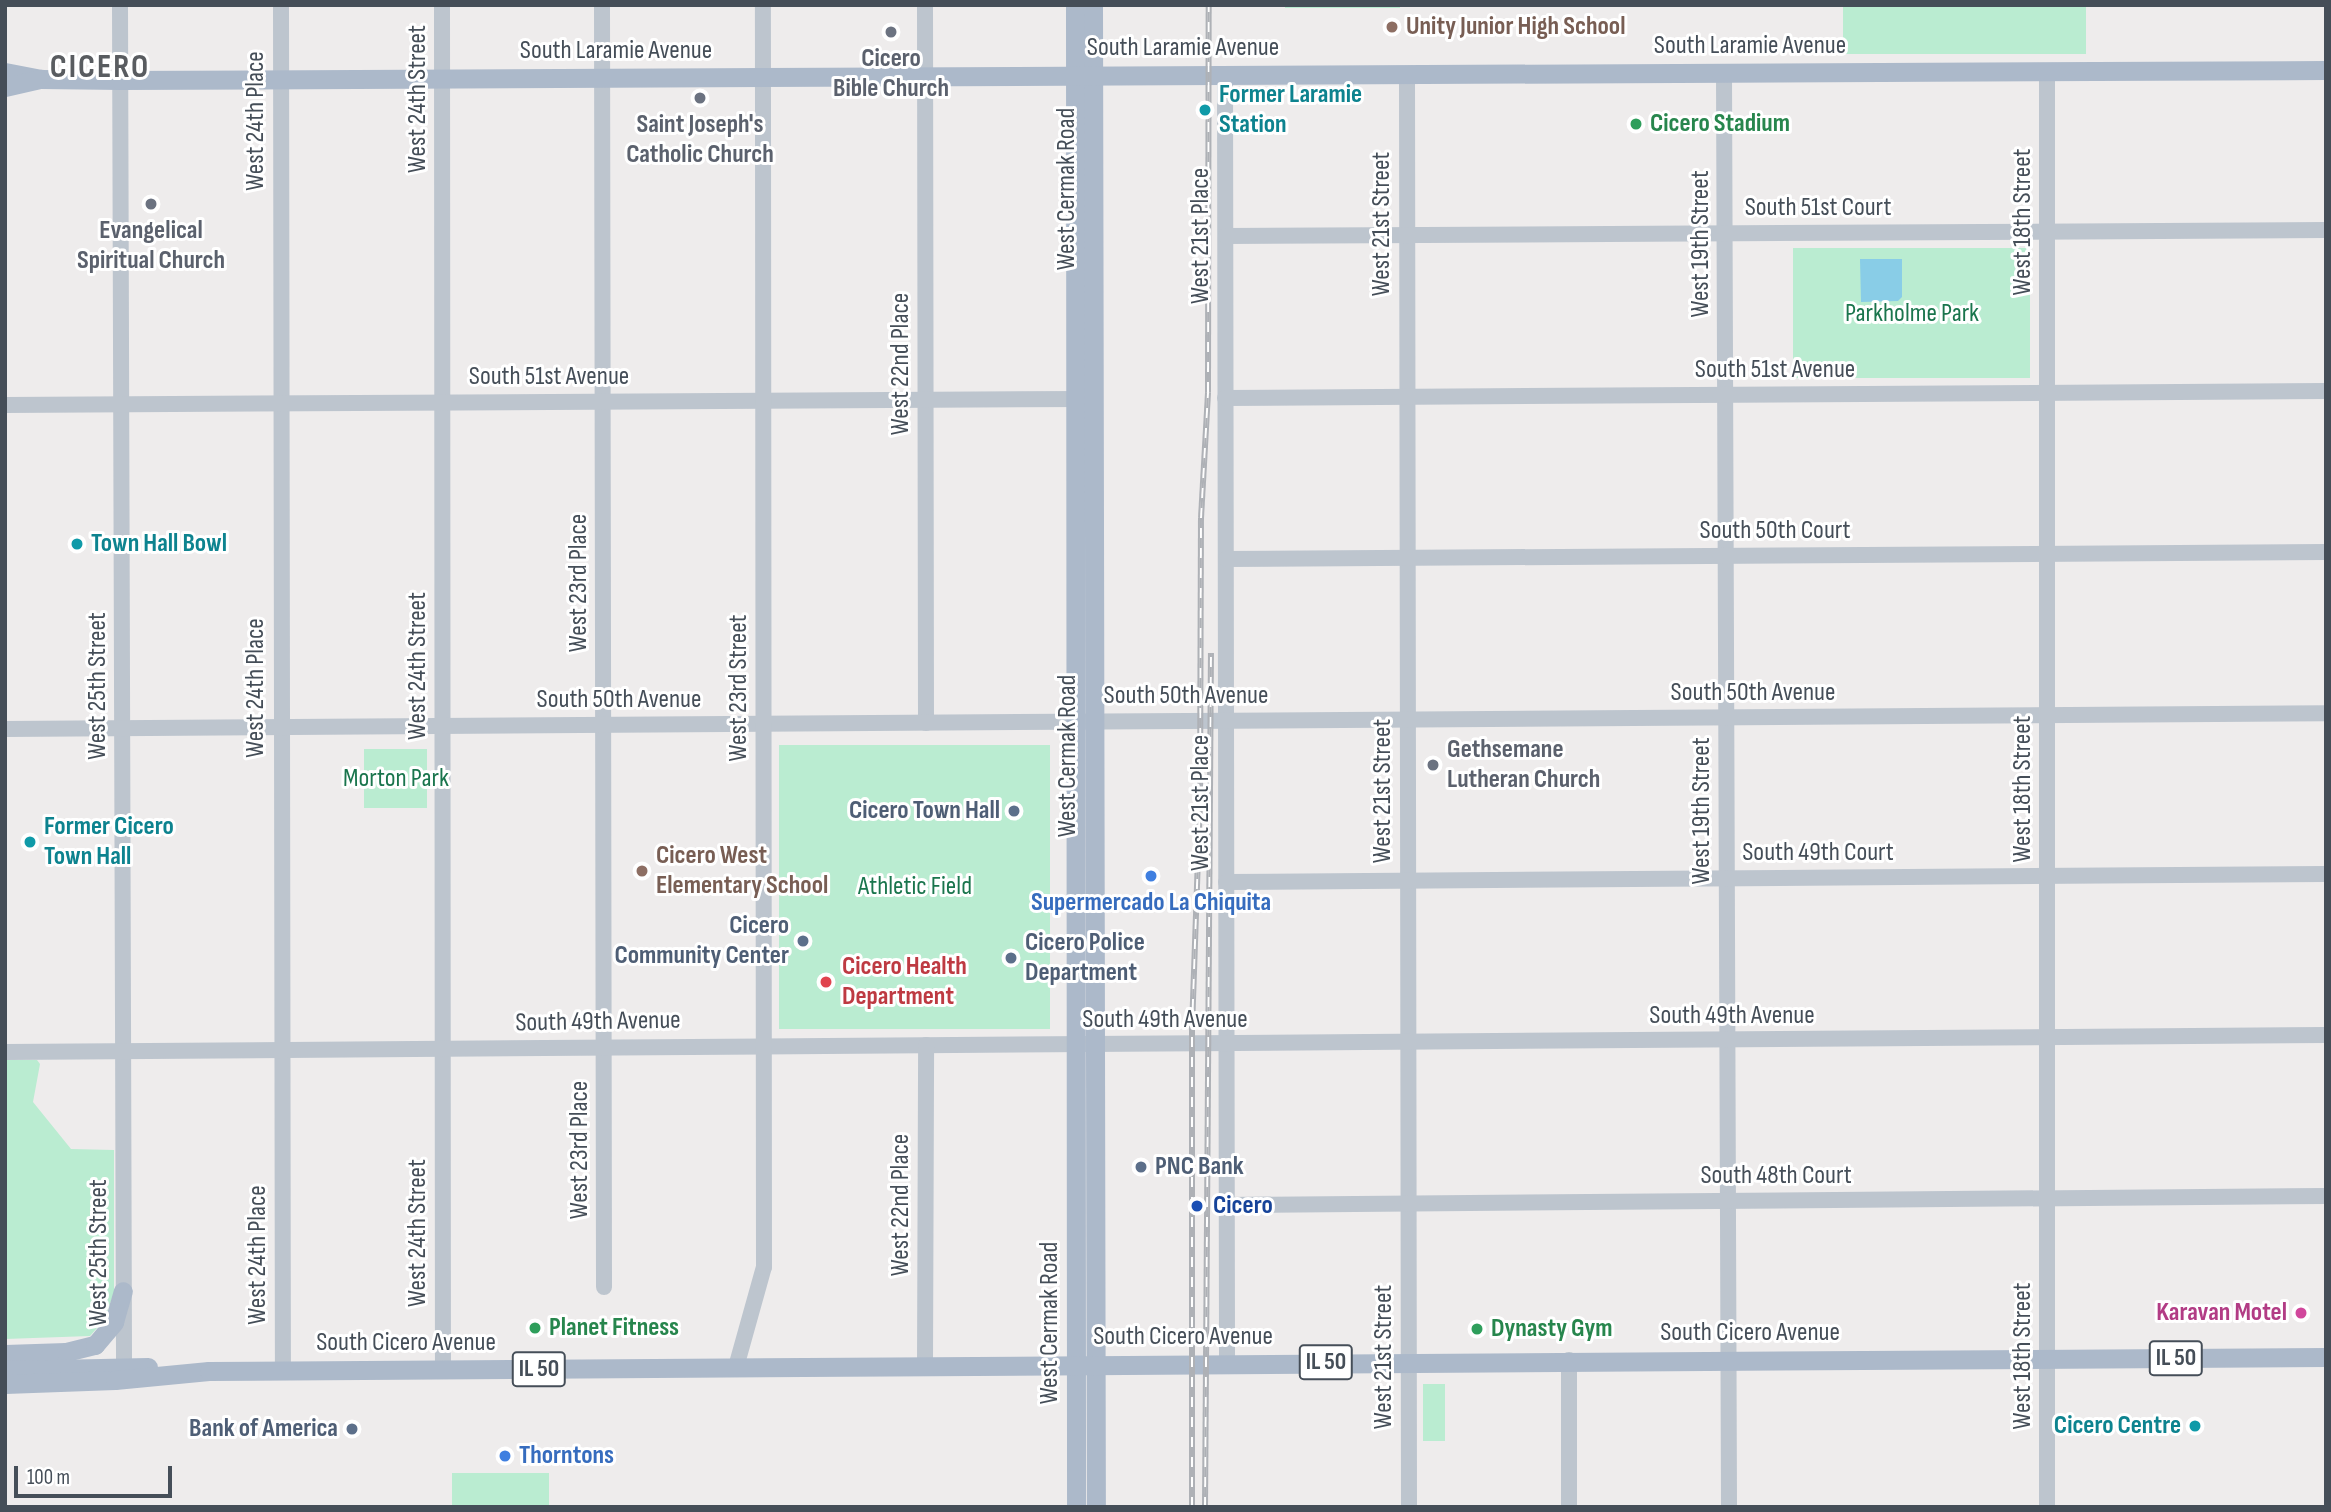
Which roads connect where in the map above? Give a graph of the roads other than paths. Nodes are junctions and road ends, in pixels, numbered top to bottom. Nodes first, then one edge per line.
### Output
1 (120, 5) edge
2 (281, 5) edge
3 (442, 5) edge
4 (602, 5) edge
5 (763, 5) edge
6 (925, 5) edge
7 (1075, 5) edge
8 (1093, 5) edge
9 (10, 69) edge
10 (2326, 70) edge
11 (2047, 71) junction
12 (1724, 73) junction
13 (1407, 74) junction
14 (1084, 75) junction
15 (1225, 75) junction
16 (763, 76) junction
17 (925, 76) junction
18 (603, 77) junction
19 (443, 78) junction
20 (41, 79) junction
21 (281, 79) junction
22 (120, 80) junction
23 (5, 87) edge
24 (2326, 230) edge
25 (2048, 231) junction
26 (1725, 233) junction
27 (1406, 235) junction
28 (1226, 236) junction
29 (2326, 391) edge
30 (2047, 393) junction
31 (1726, 395) junction
32 (1407, 397) junction
33 (1225, 398) junction
34 (1085, 399) junction
35 (926, 400) junction
36 (763, 401) junction
37 (443, 402) junction
38 (603, 402) junction
39 (281, 404) junction
40 (5, 405) edge
41 (120, 405) junction
42 (2326, 552) edge
43 (2047, 554) junction
44 (1726, 556) junction
45 (1407, 558) junction
46 (1226, 559) junction
47 (2326, 713) edge
48 (2047, 715) junction
49 (1726, 718) junction
50 (1408, 720) junction
51 (1226, 721) junction
52 (1085, 722) junction
53 (926, 723) junction
54 (763, 724) junction
55 (604, 725) junction
56 (443, 726) junction
57 (281, 727) junction
58 (7, 728) edge
59 (122, 728) junction
60 (2326, 874) edge
61 (2047, 876) junction
62 (1727, 878) junction
63 (1408, 880) junction
64 (1226, 882) junction
65 (2326, 1035) edge
66 (2047, 1038) junction
67 (1727, 1040) junction
68 (1408, 1043) junction
69 (1226, 1044) junction
70 (765, 1045) junction
71 (926, 1045) junction
72 (1085, 1045) junction
73 (604, 1047) junction
74 (443, 1048) junction
75 (281, 1050) junction
76 (124, 1051) junction
77 (5, 1052) edge
78 (2326, 1196) edge
79 (2047, 1198) junction
80 (1728, 1201) junction
81 (1409, 1203) junction
82 (1226, 1205) junction
83 (604, 1287) dead end
84 (123, 1291) junction
85 (5, 1354) edge
86 (33, 1354) junction
87 (2326, 1357) edge
88 (2048, 1358) junction
89 (1569, 1360) junction
90 (1728, 1360) junction
91 (1409, 1362) junction
92 (1227, 1363) junction
93 (1086, 1364) junction
94 (925, 1365) junction
95 (124, 1366) junction
96 (736, 1367) junction
97 (5, 1370) edge
98 (443, 1370) junction
99 (209, 1371) junction
100 (283, 1371) junction
101 (5, 1384) edge
102 (1076, 1507) edge
103 (1097, 1507) edge
104 (1409, 1507) edge
105 (1569, 1507) edge
106 (1729, 1507) edge
107 (2047, 1507) edge

1 - 22 street, West 25th Street
2 - 21 street, West 24th Place
3 - 19 street, West 24th Street
4 - 18 street, West 23rd Place
5 - 16 street, West 23rd Street
6 - 17 street, West 22nd Place
7 - 14 main road, West Cermak Road
8 - 14 main road, West Cermak Road
9 - 20 main road, South Laramie Avenue
10 - 11 main road, South Laramie Avenue
11 - 12 main road, South Laramie Avenue
11 - 25 street, West 18th Street
12 - 13 main road, South Laramie Avenue
12 - 26 street, West 19th Street
13 - 15 main road, South Laramie Avenue
13 - 27 street, West 21st Street
14 - 15 main road, South Laramie Avenue
14 - 17 main road, South Laramie Avenue
14 - 34 main road, West Cermak Road
15 - 28 street, West 21st Place
16 - 17 main road, South Laramie Avenue
16 - 18 main road, South Laramie Avenue
16 - 36 street, West 23rd Street
17 - 35 street, West 22nd Place
18 - 19 main road, South Laramie Avenue
18 - 38 street, West 23rd Place
19 - 21 main road, South Laramie Avenue
19 - 37 street, West 24th Street
20 - 22 main road, South Laramie Avenue
20 - 23 main road, South Laramie Avenue
21 - 22 main road, South Laramie Avenue
21 - 39 street, West 24th Place
22 - 41 street, West 25th Street
24 - 25 street, South 51st Court
25 - 26 street, South 51st Court
25 - 30 street, West 18th Street
26 - 27 street, South 51st Court
26 - 31 street, West 19th Street
27 - 28 street, South 51st Court
27 - 32 street, West 21st Street
28 - 33 street, West 21st Place
29 - 30 street, South 51st Avenue
30 - 31 street, South 51st Avenue
30 - 43 street, West 18th Street
31 - 32 street, South 51st Avenue
31 - 44 street, West 19th Street
32 - 33 street, South 51st Avenue
32 - 45 street, West 21st Street
33 - 46 street, West 21st Place
34 - 35 street, South 51st Avenue
34 - 52 main road, West Cermak Road
35 - 36 street, South 51st Avenue
35 - 53 street, West 22nd Place
36 - 38 street, South 51st Avenue
36 - 54 street, West 23rd Street
37 - 38 street, South 51st Avenue
37 - 39 street, South 51st Avenue
37 - 56 street, West 24th Street
38 - 55 street, West 23rd Place
39 - 41 street, South 51st Avenue
39 - 57 street, West 24th Place
40 - 41 street, South 51st Avenue
41 - 59 street, West 25th Street
42 - 43 street, South 50th Court
43 - 44 street, South 50th Court
43 - 48 street, West 18th Street
44 - 45 street, South 50th Court
44 - 49 street, West 19th Street
45 - 46 street, South 50th Court
45 - 50 street, West 21st Street
46 - 51 street, West 21st Place
47 - 48 street, South 50th Avenue
48 - 49 street, South 50th Avenue
48 - 61 street, West 18th Street
49 - 50 street, South 50th Avenue
49 - 62 street, West 19th Street
50 - 51 street, South 50th Avenue
50 - 63 street, West 21st Street
51 - 52 street, South 50th Avenue
51 - 64 street, West 21st Place
52 - 53 street, South 50th Avenue
52 - 72 main road, West Cermak Road
53 - 54 street, South 50th Avenue
54 - 55 street, South 50th Avenue
54 - 70 street, West 23rd Street
55 - 56 street, South 50th Avenue
55 - 73 street, West 23rd Place
56 - 57 street, South 50th Avenue
56 - 74 street, West 24th Street
57 - 59 street, South 50th Avenue
57 - 75 street, West 24th Place
58 - 59 street, South 50th Avenue
59 - 76 street, West 25th Street
60 - 61 street, South 49th Court
61 - 62 street, South 49th Court
61 - 66 street, West 18th Street
62 - 63 street, South 49th Court
62 - 67 street, West 19th Street
63 - 64 street, South 49th Court
63 - 68 street, West 21st Street
64 - 69 street, West 21st Place
65 - 66 street, South 49th Avenue
66 - 67 street, South 49th Avenue
66 - 79 street, West 18th Street
67 - 68 street, South 49th Avenue
67 - 80 street, West 19th Street
68 - 69 street, South 49th Avenue
68 - 81 street, West 21st Street
69 - 72 street, South 49th Avenue
69 - 82 street, West 21st Place
70 - 71 street, South 49th Avenue
70 - 73 street, South 49th Avenue
70 - 96 street, West 23rd Street
71 - 72 street, South 49th Avenue
71 - 94 street, West 22nd Place
72 - 93 main road, West Cermak Road
73 - 74 street, South 49th Avenue
73 - 83 street, West 23rd Place
74 - 75 street, South 49th Avenue
74 - 98 street, West 24th Street
75 - 76 street, South 49th Avenue
75 - 100 street, West 24th Place
76 - 77 street, South 49th Avenue
76 - 84 street, West 25th Street
78 - 79 street, South 48th Court
79 - 80 street, South 48th Court
79 - 88 street, West 18th Street
80 - 81 street, South 48th Court
80 - 90 street, West 19th Street
81 - 82 street, South 48th Court
81 - 91 street, West 21st Street
82 - 92 street, West 21st Place
84 - 86 main road
84 - 95 street, West 25th Street
85 - 86 main road
86 - 95 main road
87 - 88 main road, South Cicero Avenue / IL 50
88 - 90 main road, South Cicero Avenue / IL 50
88 - 107 street, West 18th Street
89 - 90 main road, South Cicero Avenue / IL 50
89 - 91 main road, South Cicero Avenue / IL 50
89 - 105 street
90 - 106 street, West 19th Street
91 - 92 main road, South Cicero Avenue / IL 50
91 - 104 street, West 21st Street
92 - 93 main road, South Cicero Avenue / IL 50
93 - 94 main road, South Cicero Avenue / IL 50
93 - 102 main road, West Cermak Road
93 - 103 main road, West Cermak Road
94 - 96 main road, South Cicero Avenue / IL 50
95 - 97 main road, South Cicero Avenue / IL 50
95 - 99 main road, South Cicero Avenue / IL 50
96 - 98 main road, South Cicero Avenue / IL 50
98 - 100 main road, South Cicero Avenue / IL 50
99 - 100 main road, South Cicero Avenue / IL 50
99 - 101 main road, South Cicero Avenue / IL 50

